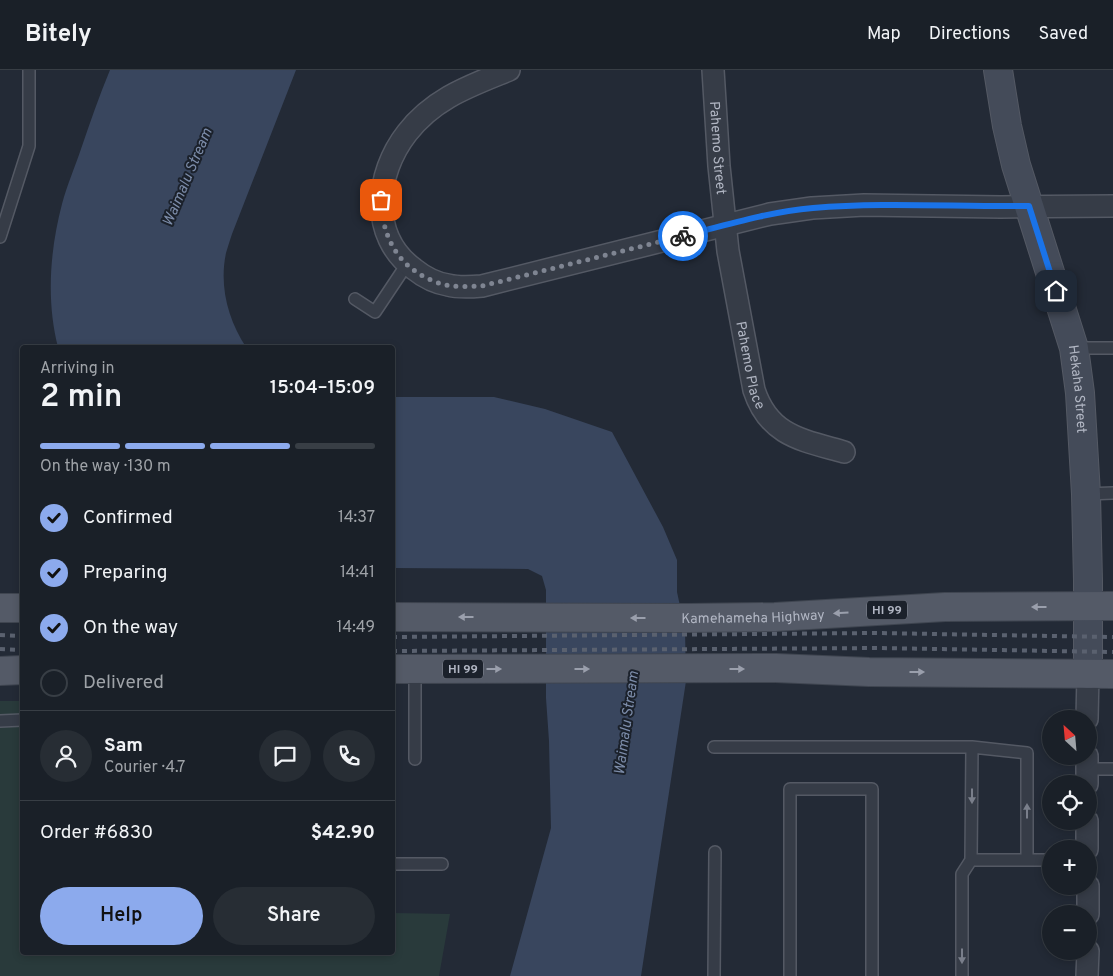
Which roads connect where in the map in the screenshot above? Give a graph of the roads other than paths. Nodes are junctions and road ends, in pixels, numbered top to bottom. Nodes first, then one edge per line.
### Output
1 (29, 70) edge
2 (509, 70) edge
3 (713, 70) edge
4 (998, 70) edge
5 (1029, 206) junction
6 (1113, 206) edge
7 (725, 225) junction
8 (0, 238) edge
9 (407, 264) junction
10 (356, 299) dead end
11 (1074, 348) junction
12 (1113, 348) edge
13 (844, 452) dead end
14 (1113, 493) edge
15 (1086, 494) junction
16 (1100, 606) edge
17 (0, 608) edge
18 (20, 608) edge
19 (395, 617) edge
20 (404, 669) edge
21 (20, 670) edge
22 (0, 671) edge
23 (1100, 674) edge
24 (1090, 710) edge
25 (20, 720) edge
26 (0, 721) edge
27 (714, 747) dead end
28 (972, 747) junction
29 (415, 759) dead end
30 (1113, 769) edge
31 (1087, 770) edge
32 (715, 852) dead end
33 (971, 860) junction
34 (1027, 860) junction
35 (1042, 860) edge
36 (395, 864) edge
37 (442, 864) dead end
38 (1088, 960) edge
39 (714, 976) edge
40 (790, 976) edge
41 (872, 976) edge
42 (962, 976) edge
43 (1087, 976) edge

1 - 8 lane
2 - 9 street
3 - 7 street, Pahemo Street
4 - 5 street, Hekaha Street
5 - 6 street
5 - 7 street
5 - 11 street, Hekaha Street
7 - 9 street
7 - 13 street, Pahemo Place
9 - 10 lane
11 - 12 lane
11 - 15 street, Hekaha Street
14 - 15 lane
15 - 16 street, Hekaha Street
16 -> 19 main road, Kamehameha Highway / HI 99
16 - 23 street, Hekaha Street
17 - 18 main road
20 -> 23 main road, HI 99
20 - 29 lane
21 - 22 main road
23 - 24 street, Hekaha Street
25 - 26 lane
27 - 28 lane
28 -> 33 lane
34 -> 28 lane
30 - 31 lane
32 - 39 lane
33 - 34 lane
33 -> 42 lane
34 - 35 lane
36 - 37 lane
38 - 43 street
40 - 41 lane

